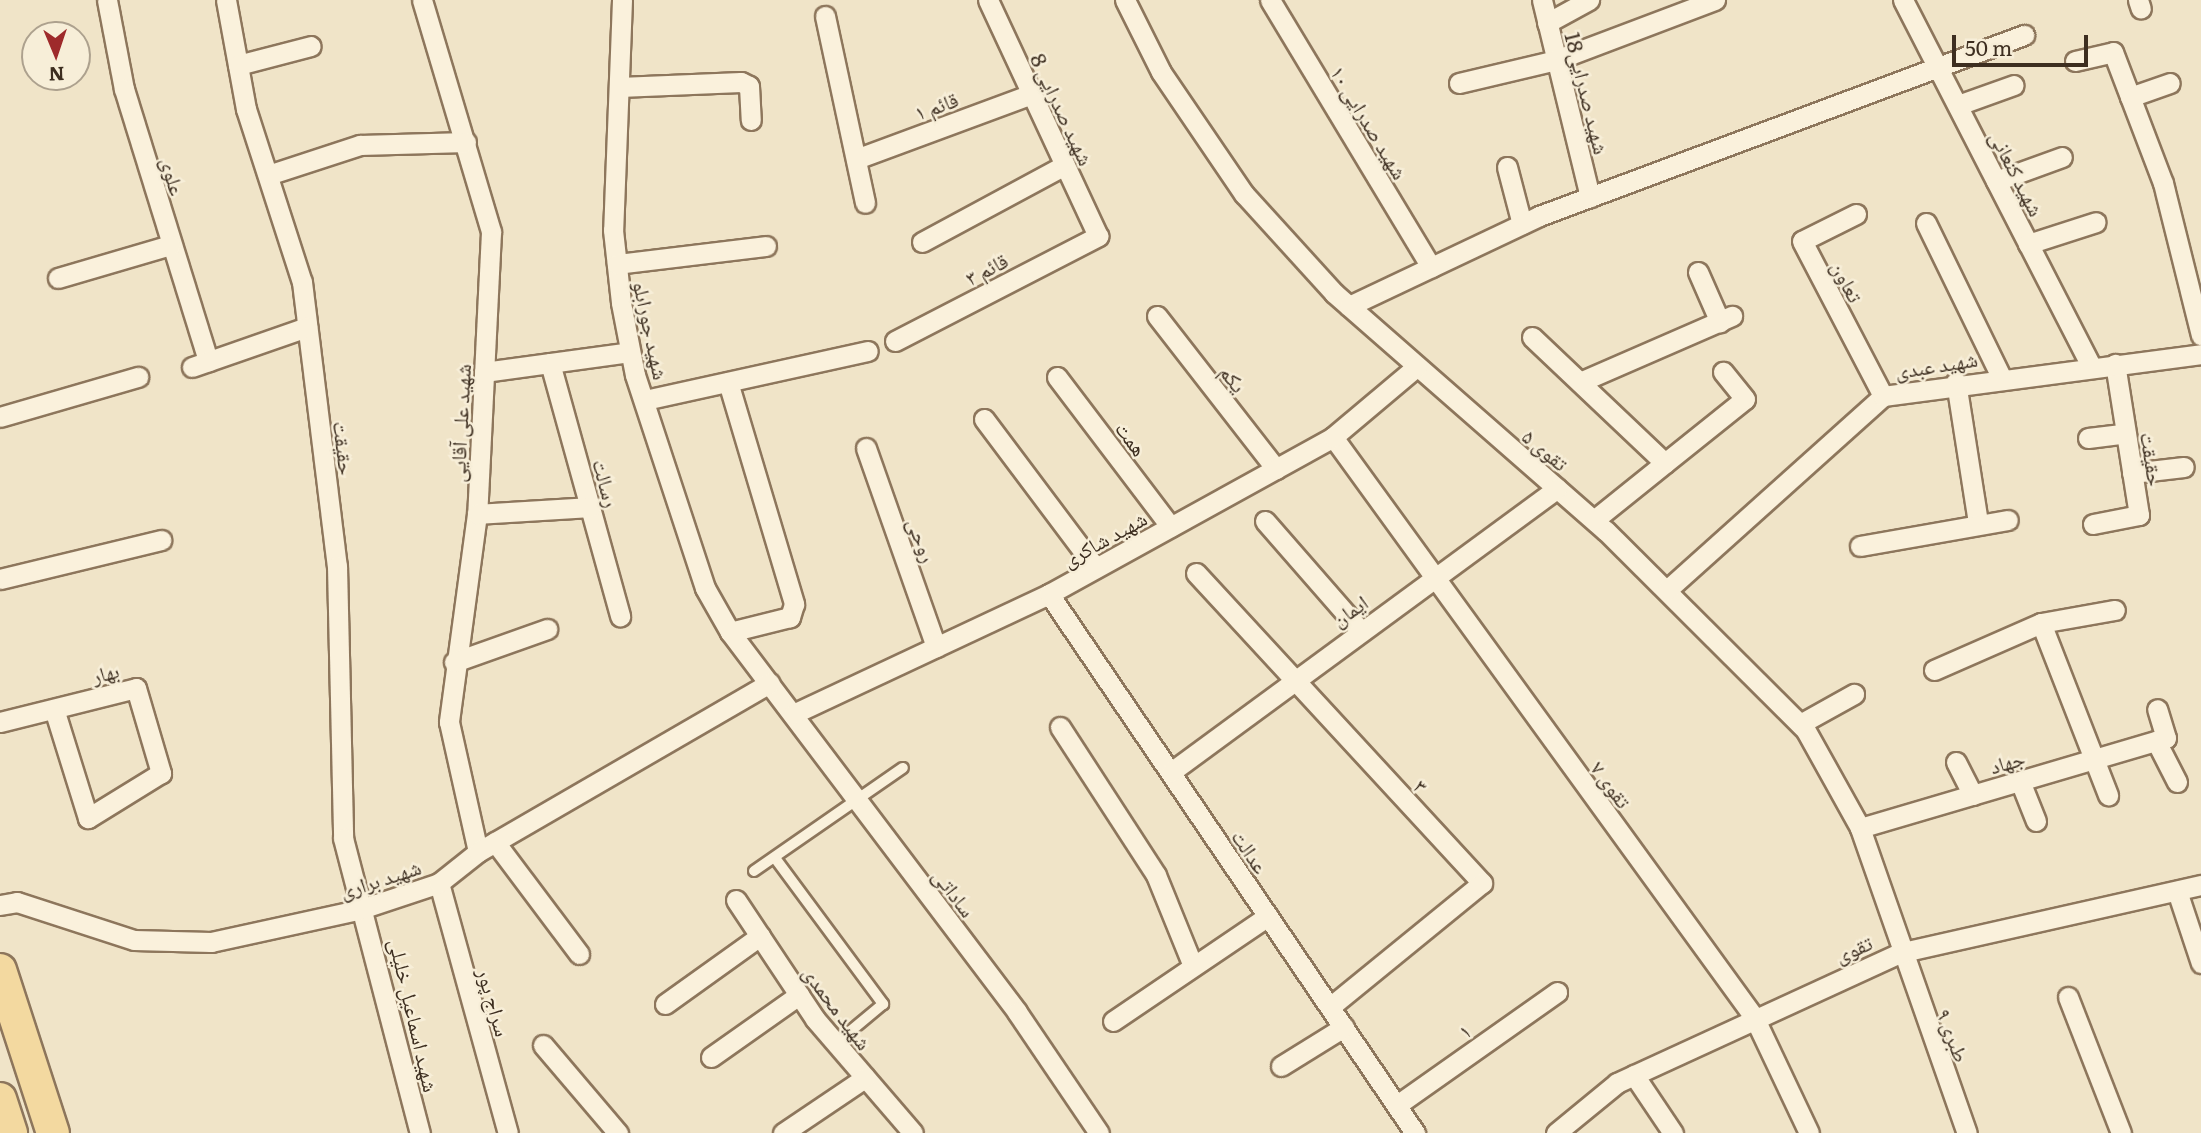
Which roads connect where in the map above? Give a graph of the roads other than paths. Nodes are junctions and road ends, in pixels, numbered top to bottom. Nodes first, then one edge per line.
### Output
1 (107, 0) edge
2 (226, 0) edge
3 (422, 0) edge
4 (622, 0) edge
5 (988, 0) edge
6 (1125, 0) edge
7 (1270, 0) edge
8 (1542, 0) edge
9 (1589, 0) edge
10 (1715, 0) edge
11 (1903, 0) edge
12 (825, 16) dead end
13 (1547, 23) junction
14 (2024, 35) dead end
15 (311, 46) dead end
16 (1556, 60) junction
17 (2075, 61) dead end
18 (1937, 64) junction
19 (238, 65) junction
20 (1460, 83) dead end
21 (2170, 83) dead end
22 (2014, 85) dead end
23 (619, 87) junction
24 (1032, 94) junction
25 (2130, 97) junction
26 (1958, 106) junction
27 (751, 120) dead end
28 (466, 142) junction
29 (2062, 157) dead end
30 (856, 159) junction
31 (1065, 165) junction
32 (1507, 167) dead end
33 (268, 175) junction
34 (1996, 181) junction
35 (1590, 197) junction
36 (865, 202) dead end
37 (1856, 214) dead end
38 (2096, 222) dead end
39 (1926, 223) dead end
40 (1522, 224) junction
41 (1098, 236) joint
42 (922, 242) dead end
43 (2028, 244) junction
44 (170, 245) junction
45 (766, 246) dead end
46 (617, 264) junction
47 (1431, 267) junction
48 (1698, 272) dead end
49 (58, 278) dead end
50 (1349, 306) junction
51 (1157, 316) dead end
52 (307, 327) junction
53 (2201, 335) edge
54 (1532, 337) dead end
55 (895, 341) dead end
56 (868, 351) dead end
57 (630, 352) junction
58 (2201, 354) edge
59 (550, 363) junction
60 (2115, 364) junction
61 (2091, 366) junction
62 (1416, 367) junction
63 (484, 372) junction
64 (1723, 372) dead end
65 (138, 377) dead end
66 (1057, 377) dead end
67 (2001, 377) junction
68 (728, 382) junction
69 (1580, 382) junction
70 (1956, 382) junction
71 (1882, 396) junction
72 (645, 400) junction
73 (0, 417) edge
74 (984, 419) dead end
75 (2126, 433) junction
76 (1333, 437) junction
77 (2088, 438) dead end
78 (866, 448) dead end
79 (1665, 463) junction
80 (2184, 467) dead end
81 (1276, 469) junction
82 (2132, 473) junction
83 (1557, 488) junction
84 (590, 507) junction
85 (477, 514) junction
86 (1594, 520) junction
87 (2008, 520) dead end
88 (1265, 521) dead end
89 (1978, 522) junction
90 (2093, 524) dead end
91 (1171, 527) junction
92 (161, 540) dead end
93 (1860, 546) dead end
94 (1096, 568) junction
95 (1196, 573) dead end
96 (1435, 577) junction
97 (0, 579) edge
98 (1667, 590) junction
99 (1049, 594) junction
100 (2115, 611) dead end
101 (620, 616) dead end
102 (2041, 623) junction
103 (547, 629) dead end
104 (1360, 630) junction
105 (730, 632) junction
106 (936, 647) junction
107 (454, 662) junction
108 (1934, 670) dead end
109 (1293, 678) junction
110 (768, 683) junction
111 (1853, 694) dead end
112 (54, 709) junction
113 (2157, 709) dead end
114 (793, 714) junction
115 (0, 722) edge
116 (1800, 724) junction
117 (1060, 727) dead end
118 (2161, 739) junction
119 (2094, 759) junction
120 (1956, 762) dead end
121 (903, 768) dead end
122 (1171, 772) junction
123 (2020, 781) junction
124 (2177, 782) dead end
125 (1973, 794) junction
126 (2108, 795) dead end
127 (855, 799) junction
128 (2036, 821) dead end
129 (1860, 828) junction
130 (495, 842) junction
131 (478, 852) junction
132 (775, 858) junction
133 (754, 871) dead end
134 (439, 883) junction
135 (2201, 885) edge
136 (2177, 891) junction
137 (736, 900) dead end
138 (0, 905) edge
139 (358, 910) junction
140 (1268, 916) junction
141 (760, 936) junction
142 (1899, 953) junction
143 (579, 954) dead end
144 (2201, 963) edge
145 (1194, 966) junction
146 (0, 970) edge
147 (1557, 992) dead end
148 (799, 995) junction
149 (2068, 997) dead end
150 (665, 1003) dead end
151 (1330, 1007) junction
152 (1754, 1017) junction
153 (1113, 1021) dead end
154 (1344, 1027) junction
155 (835, 1044) junction
156 (543, 1045) dead end
157 (711, 1057) dead end
158 (1281, 1066) dead end
159 (1634, 1075) junction
160 (865, 1078) junction
161 (0, 1099) edge
162 (1397, 1105) junction
163 (11, 1133) edge
164 (53, 1133) edge
165 (421, 1133) edge
166 (508, 1133) edge
167 (618, 1133) edge
168 (783, 1133) edge
169 (913, 1133) edge
170 (1099, 1133) edge
171 (1415, 1133) edge
172 (1556, 1133) edge
173 (1673, 1133) edge
174 (1809, 1133) edge
175 (1967, 1133) edge
176 (2121, 1133) edge

1 - 44 street, علوی
2 - 19 street, حقیقت
3 - 28 street, شهید علی آقایی
4 - 23 street, شهید جورابلو
5 - 24 street, شهید صدرایی 8
6 - 50 street, تقوی ۵
7 - 47 street, شهید صدرایی ۱۰
8 - 13 street, شهید صدرایی18
9 - 13 street
10 - 16 street
11 - 18 street, شهید کنعانی
12 - 30 street
13 - 16 street, شهید صدرایی18
14 - 18 street
15 - 19 street
16 - 20 street
16 - 35 street, شهید صدرایی18
17 - 25 street
18 - 26 street, شهید کنعانی
18 - 35 street
19 - 33 street, حقیقت
21 - 25 street
22 - 26 street
23 - 27 street
23 - 46 street, شهید جورابلو
24 - 30 street, قائم ۱
24 - 31 street, شهید صدرایی 8
25 - 53 street
26 - 34 street, شهید کنعانی
28 - 33 street
28 - 63 street, شهید علی آقایی
29 - 34 street
30 - 36 street
31 - 41 street, شهید صدرایی 8
31 - 42 street
32 - 40 street
33 - 52 street, حقیقت
34 - 43 street, شهید کنعانی
35 - 40 street
37 - 71 street, تعاون
38 - 43 street
39 - 67 street
40 - 47 street
41 - 55 street, قائم ۳
43 - 61 street, شهید کنعانی
44 - 49 street
44 - 52 street, علوی
45 - 46 street
46 - 57 street, شهید جورابلو
47 - 50 street
48 - 69 street
50 - 62 street, تقوی ۵
51 - 81 street, یکم
52 - 139 street, حقیقت
54 - 69 street
56 - 68 street
57 - 59 street
57 - 72 street, شهید جورابلو
58 - 60 street, شهید عبدی
59 - 63 street
59 - 84 street, رسالت
60 - 61 street, شهید عبدی
60 - 75 street, حقیقت
61 - 67 street, شهید عبدی
62 - 76 street, شهید شاکری
62 - 83 street, تقوی ۵
63 - 85 street, شهید علی آقایی
64 - 79 street
65 - 73 street
66 - 91 street, همت
67 - 70 street, شهید عبدی
68 - 72 street
68 - 105 street
69 - 79 street
70 - 71 street, شهید عبدی
70 - 89 street
71 - 98 street, شهید عبدی
72 - 105 street, شهید جورابلو
74 - 94 street
75 - 77 street
75 - 82 street, حقیقت
76 - 81 street, شهید شاکری
76 - 96 street, تقوی ۷
78 - 106 street, روحی
79 - 86 street
80 - 82 street
81 - 91 street, شهید شاکری
82 - 90 street, حقیقت
83 - 86 street, تقوی ۵
83 - 96 street, ایمان
84 - 85 street
84 - 101 street, رسالت
85 - 107 street, شهید علی آقایی
86 - 98 street, تقوی ۵
87 - 89 street
88 - 104 street
89 - 93 street
91 - 94 street, شهید شاکری
92 - 97 street
94 - 99 street, شهید شاکری
95 - 109 street, ۳
96 - 104 street, ایمان
96 - 152 street, تقوی ۷
98 - 116 street, تقوی ۵
99 - 106 street, شهید شاکری
99 - 122 street, عدالت
100 - 102 street
102 - 108 street
102 - 119 street
103 - 107 street
104 - 109 street, ایمان
105 - 110 street, شهید جورابلو
106 - 114 street, شهید شاکری
107 - 131 street, شهید علی آقایی
109 - 122 street, ایمان
109 - 151 street, ۳
110 - 114 street, ساداتی
110 - 130 street, شهید براری
111 - 116 street
112 - 112 street, بهار
112 - 115 street, بهار
113 - 118 street
114 - 127 street, ساداتی
116 - 129 street, تقوی ۵
117 - 145 street
118 - 119 street, جهاد
118 - 124 street
119 - 123 street, جهاد
119 - 126 street
120 - 125 street
121 - 127 lane
122 - 140 street, عدالت
123 - 125 street, جهاد
123 - 128 street
125 - 129 street, جهاد
127 - 132 lane
127 - 170 street, ساداتی
129 - 142 street, تقوی ۵
130 - 131 street, شهید براری
130 - 143 street
131 - 134 street, شهید براری
132 - 133 lane
132 - 155 lane
134 - 139 street, شهید براری
134 - 166 street, سراج پور
135 - 136 street, تقوی
136 - 142 street, تقوی
136 - 144 street
137 - 141 street, شهید محمدی
138 - 139 street, شهید براری
139 - 165 street, شهید اسماعیل خلیلی
140 - 145 street
140 - 151 street, عدالت
141 - 148 street, شهید محمدی
141 - 150 street
142 - 152 street, تقوی
142 - 175 street, طبری ۹
145 - 153 street
146 - 164 main road
147 - 162 street, ۱
148 - 155 street, شهید محمدی
148 - 157 street
149 - 176 street
151 - 154 street, عدالت
152 - 159 street, تقوی
152 - 174 street, تقوی ۷
154 - 158 street
154 - 162 street, عدالت
155 - 160 street, شهید محمدی
156 - 167 street
159 - 172 street, تقوی
159 - 173 street
160 - 168 street
160 - 169 street, شهید محمدی
161 - 163 main road
162 - 171 street, عدالت

